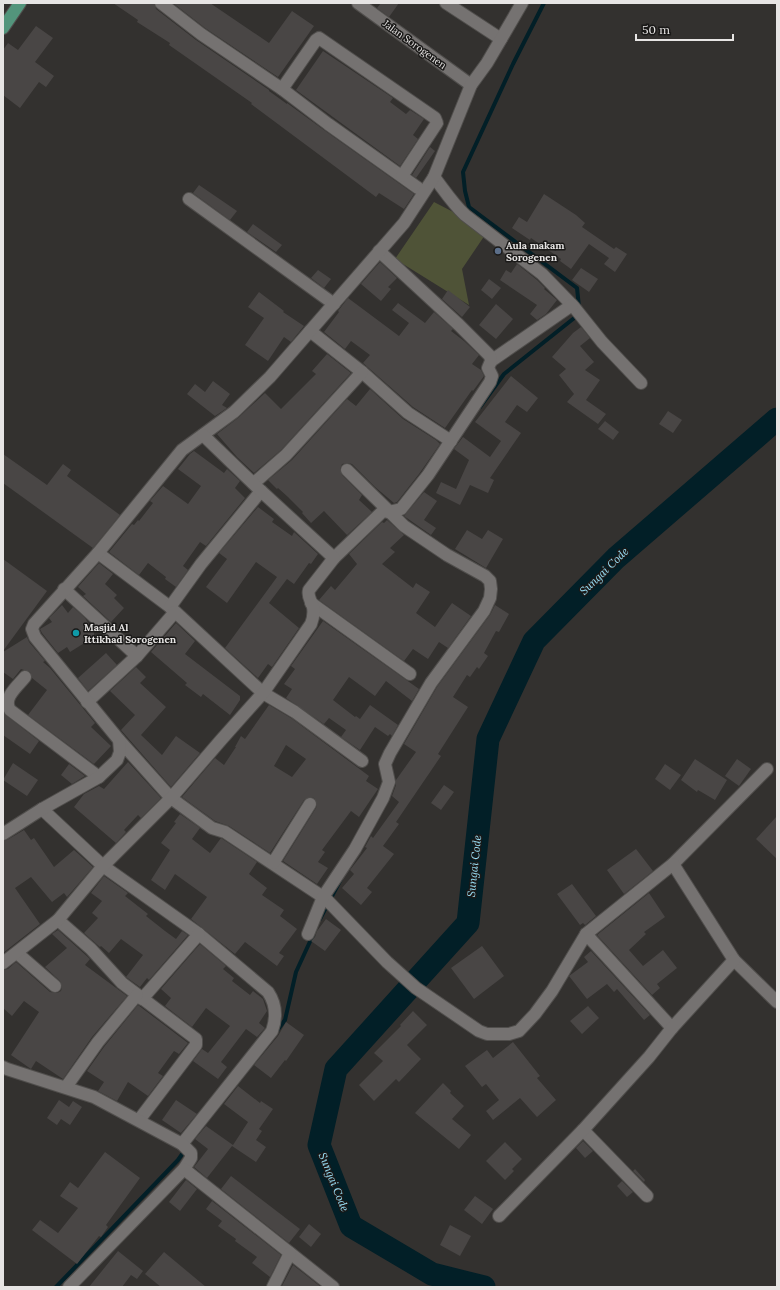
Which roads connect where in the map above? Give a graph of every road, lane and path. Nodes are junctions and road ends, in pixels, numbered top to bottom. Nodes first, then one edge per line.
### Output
1 (20, 3) edge
2 (161, 3) edge
3 (446, 3) edge
4 (522, 3) edge
5 (362, 4) edge
6 (3, 28) edge
7 (501, 39) junction
8 (472, 85) junction
9 (282, 89) junction
10 (402, 176) junction
11 (434, 177) junction
12 (418, 188) dead end
13 (189, 199) dead end
14 (379, 251) junction
15 (334, 304) junction
16 (575, 309) junction
17 (310, 331) junction
18 (491, 361) junction
19 (362, 372) junction
20 (641, 383) dead end
21 (203, 434) junction
22 (451, 441) junction
23 (347, 470) dead end
24 (258, 487) junction
25 (389, 512) junction
26 (98, 553) junction
27 (334, 558) junction
28 (64, 590) junction
29 (311, 603) junction
30 (173, 610) junction
31 (137, 656) junction
32 (410, 674) dead end
33 (25, 677) dead end
34 (263, 693) junction
35 (87, 702) junction
36 (119, 740) junction
37 (362, 761) dead end
38 (767, 769) dead end
39 (99, 777) junction
40 (171, 798) junction
41 (310, 804) dead end
42 (42, 810) junction
43 (3, 834) edge
44 (273, 863) junction
45 (673, 864) junction
46 (103, 866) junction
47 (328, 900) junction
48 (58, 920) junction
49 (199, 934) junction
50 (308, 934) dead end
51 (586, 934) junction
52 (17, 952) junction
53 (734, 960) junction
54 (3, 963) edge
55 (55, 986) dead end
56 (140, 997) junction
57 (777, 1002) edge
58 (672, 1028) junction
59 (3, 1067) edge
60 (66, 1087) junction
61 (139, 1120) junction
62 (583, 1130) junction
63 (185, 1147) junction
64 (184, 1169) junction
65 (647, 1196) dead end
66 (499, 1216) dead end
67 (290, 1253) junction
68 (69, 1287) edge
69 (274, 1287) edge
70 (333, 1287) edge

1 - 6 main road
2 - 9 street
3 - 7 street
4 - 7 street
5 - 8 street, Jalan Sorogenen
7 - 8 street
8 - 11 street
9 - 10 street
9 - 10 street
10 - 12 street
11 - 14 street
11 - 16 street
13 - 15 street
14 - 15 street
14 - 18 street
15 - 17 street
16 - 18 street
16 - 20 street
17 - 19 street
17 - 21 street
18 - 22 street
19 - 22 street
19 - 24 street
21 - 24 street
21 - 26 street
22 - 25 street
23 - 25 street
24 - 27 street
24 - 30 street
25 - 27 street
25 - 47 street
26 - 28 street
26 - 30 street
27 - 29 street
28 - 31 street
28 - 35 street
29 - 32 street
29 - 34 street
30 - 31 street
30 - 34 street
31 - 35 street
33 - 39 street
34 - 37 street
34 - 40 street
35 - 36 street
36 - 39 street
36 - 40 street
38 - 45 street
39 - 42 street
40 - 44 street
40 - 46 street
41 - 44 street
42 - 43 street
42 - 46 street
44 - 47 street
45 - 51 street
45 - 53 street
46 - 48 street
46 - 49 street
47 - 50 street
47 - 51 street
48 - 52 street
48 - 56 street
49 - 56 street
49 - 63 street
51 - 58 street
52 - 54 street
52 - 55 street
53 - 57 street
53 - 58 street
56 - 60 street
56 - 61 street
58 - 62 street
59 - 60 street
60 - 61 street
61 - 63 street
62 - 65 street
62 - 66 street
63 - 64 street
64 - 67 street
64 - 68 street
67 - 69 street
67 - 70 street

